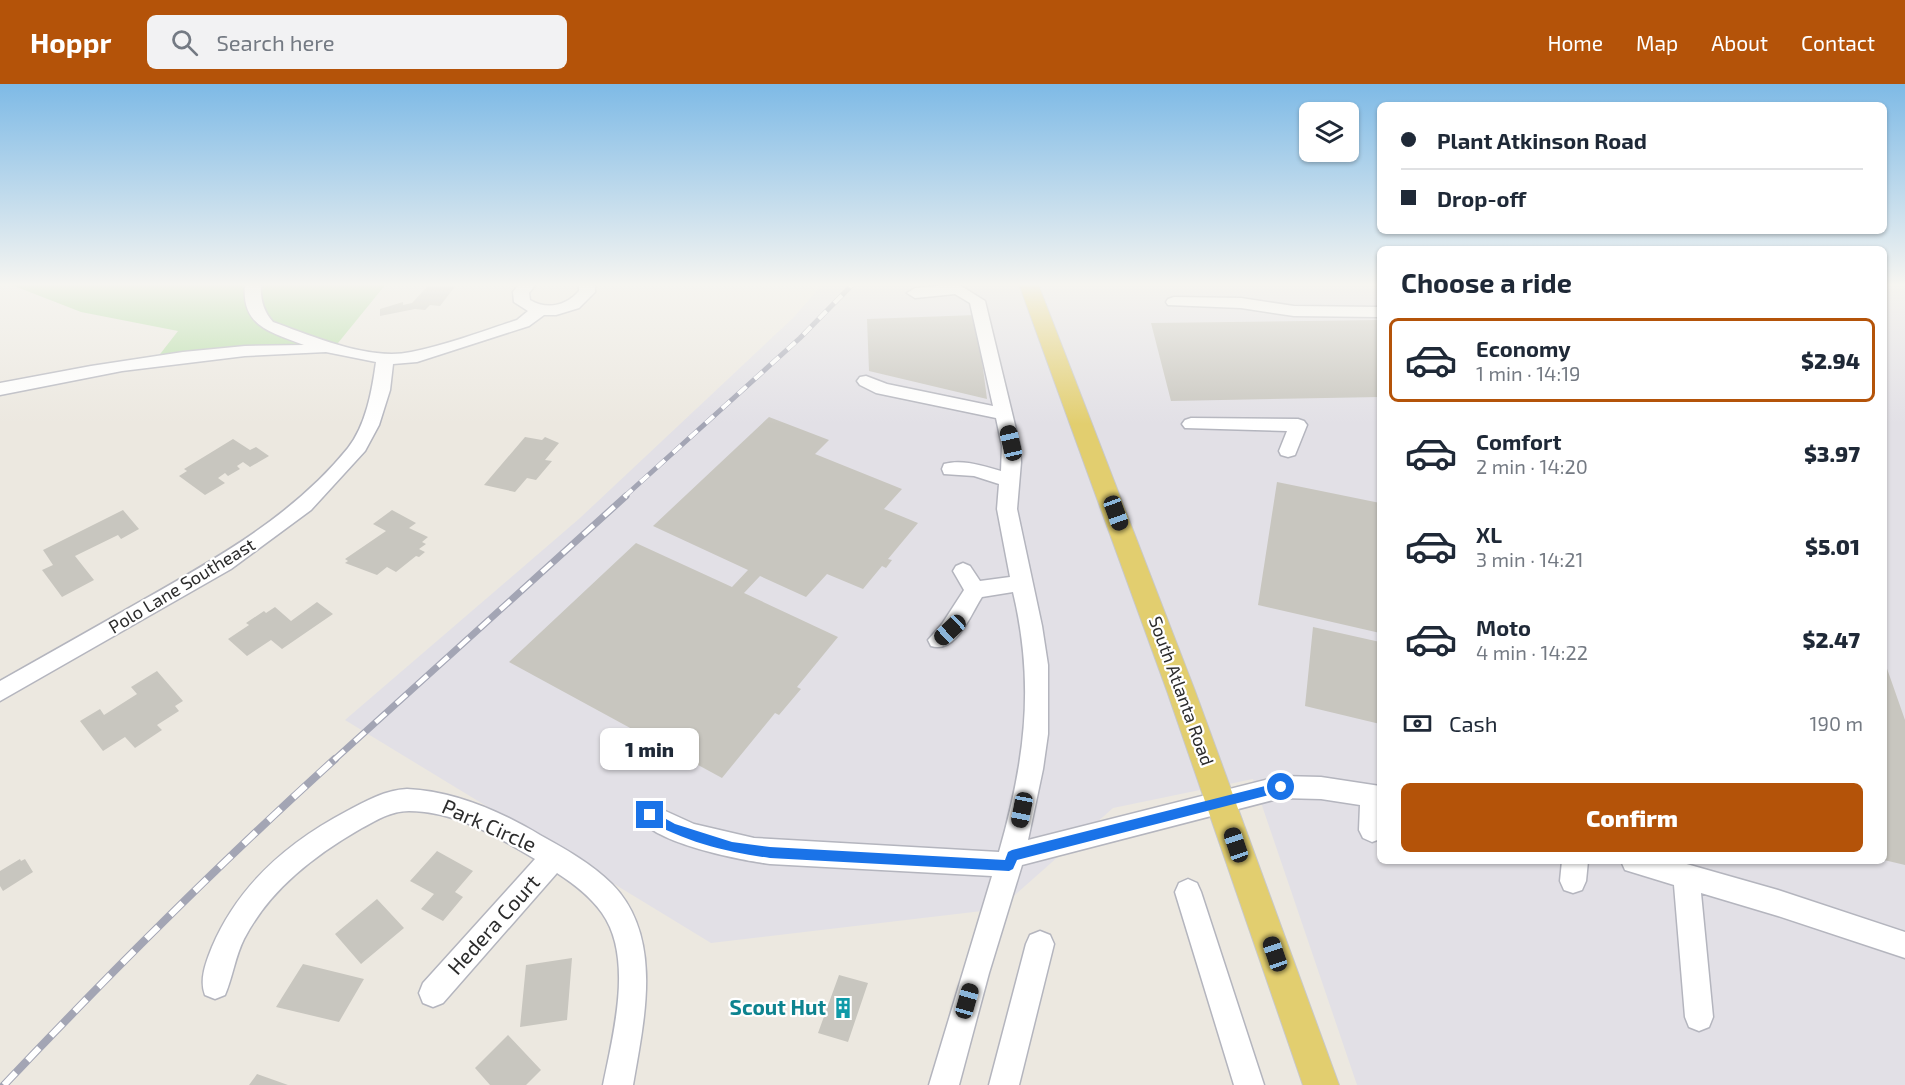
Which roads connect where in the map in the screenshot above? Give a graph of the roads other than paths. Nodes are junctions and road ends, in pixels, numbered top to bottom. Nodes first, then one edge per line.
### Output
1 (282, 331) edge
2 (500, 331) edge
3 (987, 331) edge
4 (1046, 331) edge
5 (326, 347) junction
6 (385, 359) junction
7 (866, 381) dead end
8 (0, 389) edge
9 (1003, 414) junction
10 (1191, 424) dead end
11 (1288, 452) dead end
12 (951, 469) dead end
13 (1008, 482) junction
14 (963, 571) dead end
15 (1022, 583) junction
16 (975, 590) junction
17 (939, 640) dead end
18 (0, 692) edge
19 (1376, 796) edge
20 (1220, 802) junction
21 (650, 815) dead end
22 (1372, 830) dead end
23 (554, 857) junction
24 (1011, 860) junction
25 (1650, 864) edge
26 (1686, 876) junction
27 (1188, 892) dead end
28 (1040, 944) dead end
29 (1905, 945) edge
30 (215, 985) dead end
31 (433, 993) dead end
32 (1699, 1017) dead end
33 (618, 1085) edge
34 (944, 1085) edge
35 (1004, 1085) edge
36 (1249, 1085) edge
37 (1321, 1085) edge

1 - 5 street
2 - 6 street
3 - 9 street
4 - 20 main road, South Atlanta Road
5 - 6 street
5 - 8 street
6 - 18 street, Polo Lane Southeast
7 - 9 street
9 - 13 street
10 - 11 street
12 - 13 street
13 - 15 street
14 - 16 street
15 - 16 street
15 - 24 street
16 - 17 street
19 - 20 street
19 - 22 street
20 - 24 street
20 - 37 main road, South Atlanta Road
21 - 24 street
23 - 30 street, Park Circle
23 - 31 street, Hedera Court
23 - 33 street, Park Circle
24 - 34 street
25 - 26 street
26 - 29 street
26 - 32 street
27 - 36 street
28 - 35 street

